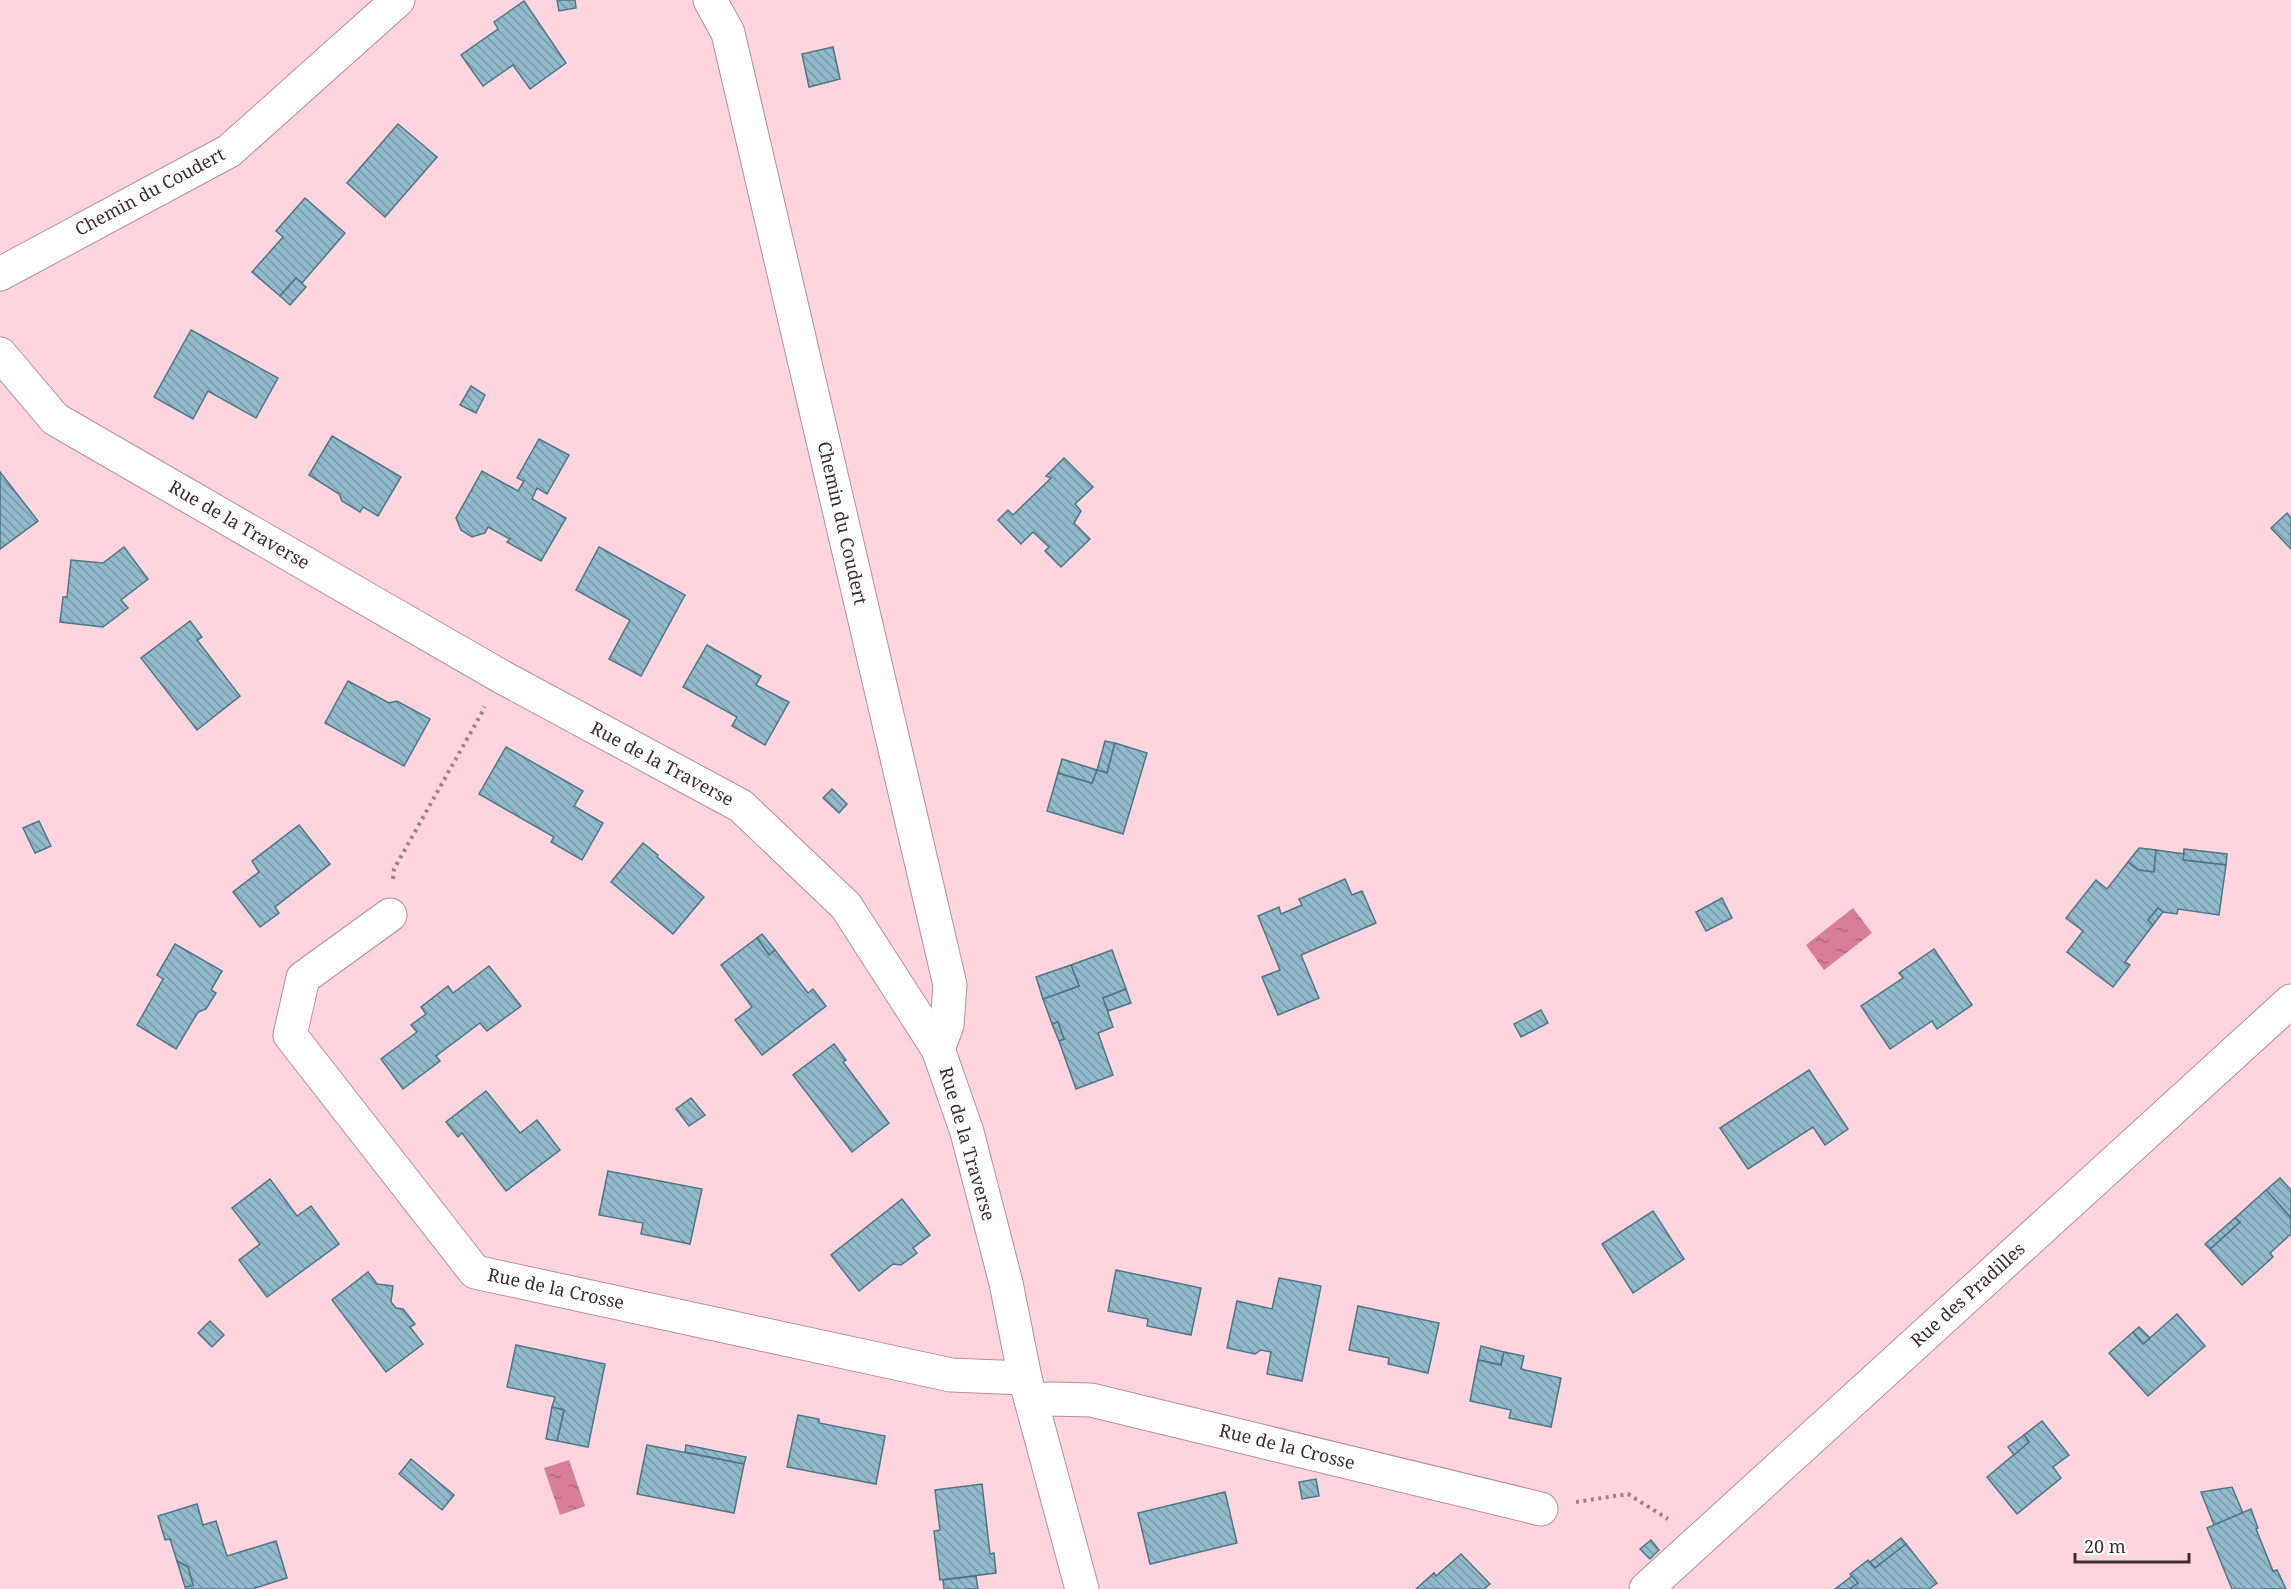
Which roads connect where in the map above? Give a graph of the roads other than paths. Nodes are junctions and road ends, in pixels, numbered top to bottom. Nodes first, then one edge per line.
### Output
1 (398, 0) edge
2 (711, 0) edge
3 (0, 274) edge
4 (0, 354) edge
5 (390, 915) road end
6 (2291, 1001) edge
7 (938, 1049) junction
8 (1028, 1390) junction
9 (1541, 1509) road end
10 (1082, 1589) edge
11 (1646, 1589) edge

1 - 3 street, Chemin du Coudert
2 - 7 street, Chemin du Coudert
4 - 7 street, Rue de la Traverse
5 - 8 street, Rue de la Crosse
6 - 11 street, Rue des Pradilles
7 - 8 street, Rue de la Traverse
8 - 9 street, Rue de la Crosse
8 - 10 street, Rue de la Traverse

